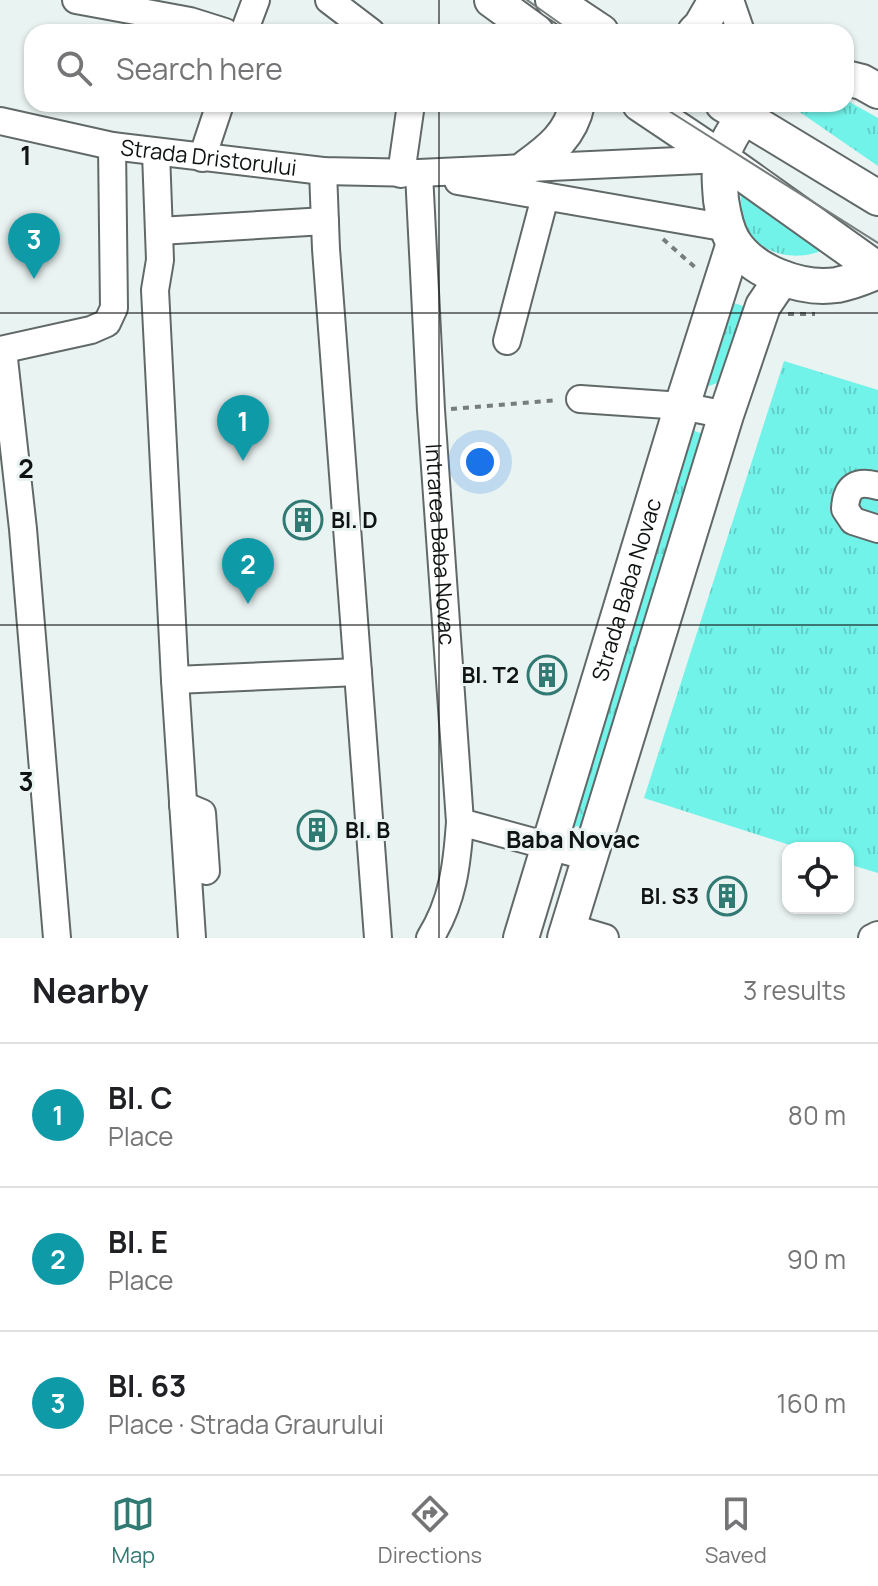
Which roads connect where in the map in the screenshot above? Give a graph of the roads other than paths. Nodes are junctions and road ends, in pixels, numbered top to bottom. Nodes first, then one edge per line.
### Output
1 (76, 0) edge
2 (256, 0) edge
3 (329, 0) edge
4 (492, 0) edge
5 (553, 0) edge
6 (193, 11) edge
7 (213, 24) edge
8 (247, 24) edge
9 (360, 24) edge
10 (525, 24) edge
11 (589, 24) edge
12 (854, 80) edge
13 (878, 91) edge
14 (217, 112) edge
15 (411, 112) edge
16 (574, 112) edge
17 (652, 112) edge
18 (735, 112) edge
19 (744, 112) edge
20 (5, 125) edge
21 (112, 146) junction
22 (156, 153) junction
23 (202, 158) junction
24 (722, 159) junction
25 (527, 167) junction
26 (323, 171) junction
27 (410, 174) junction
28 (545, 197) junction
29 (878, 198) edge
30 (325, 221) junction
31 (159, 231) junction
32 (731, 236) junction
33 (878, 271) edge
34 (782, 278) junction
35 (507, 341) dead end
36 (1, 350) edge
37 (158, 353) junction
38 (580, 399) road end
39 (682, 406) junction
40 (177, 414) dead end
41 (726, 415) junction
42 (878, 486) edge
43 (878, 529) edge
44 (358, 672) junction
45 (175, 680) junction
46 (183, 805) junction
47 (460, 822) junction
48 (549, 846) junction
49 (589, 857) junction
50 (206, 871) dead end
51 (567, 932) edge
52 (878, 935) edge
53 (57, 938) edge
54 (192, 938) edge
55 (378, 938) edge
56 (430, 938) edge
57 (521, 938) edge
58 (605, 938) edge
59 (872, 938) edge

1 - 6 street
2 - 8 street
3 - 9 street
4 - 10 main road
5 - 11 main road
6 - 7 street
12 - 13 main road
14 - 23 street
15 - 27 street, Intrarea Baba Novac
16 - 25 main road
17 - 24 main road
18 - 24 main road
19 - 29 main road
20 - 21 street, Strada Dristorului
21 - 22 street, Strada Dristorului
21 - 36 street
22 - 23 street, Strada Dristorului
22 - 31 street
23 - 26 street, Strada Dristorului
24 - 25 street, Strada Dristorului
24 - 32 main road
24 - 33 main road
25 - 27 street, Strada Dristorului
26 - 27 street, Strada Dristorului
26 - 30 street
27 - 28 street, Strada Dristorului
27 - 47 street, Intrarea Baba Novac
28 - 32 street, Strada Dristorului
28 - 35 street
30 - 31 street
30 - 44 street
31 - 37 street
32 - 34 main road
32 - 39 main road, Strada Baba Novac
33 - 34 main road
34 - 41 main road, Strada Baba Novac
36 - 53 street
37 - 40 street
37 - 45 street
38 - 39 street
39 - 41 street
39 - 48 main road, Strada Baba Novac
41 - 49 main road, Strada Baba Novac
42 - 43 street
44 - 45 street
44 - 55 street
45 - 46 street
46 - 50 street
46 - 54 street
47 - 48 street
47 - 56 street, Intrarea Baba Novac
48 - 49 street
48 - 57 main road, Strada Baba Novac
49 - 51 main road, Strada Baba Novac
51 - 58 street
52 - 59 street

